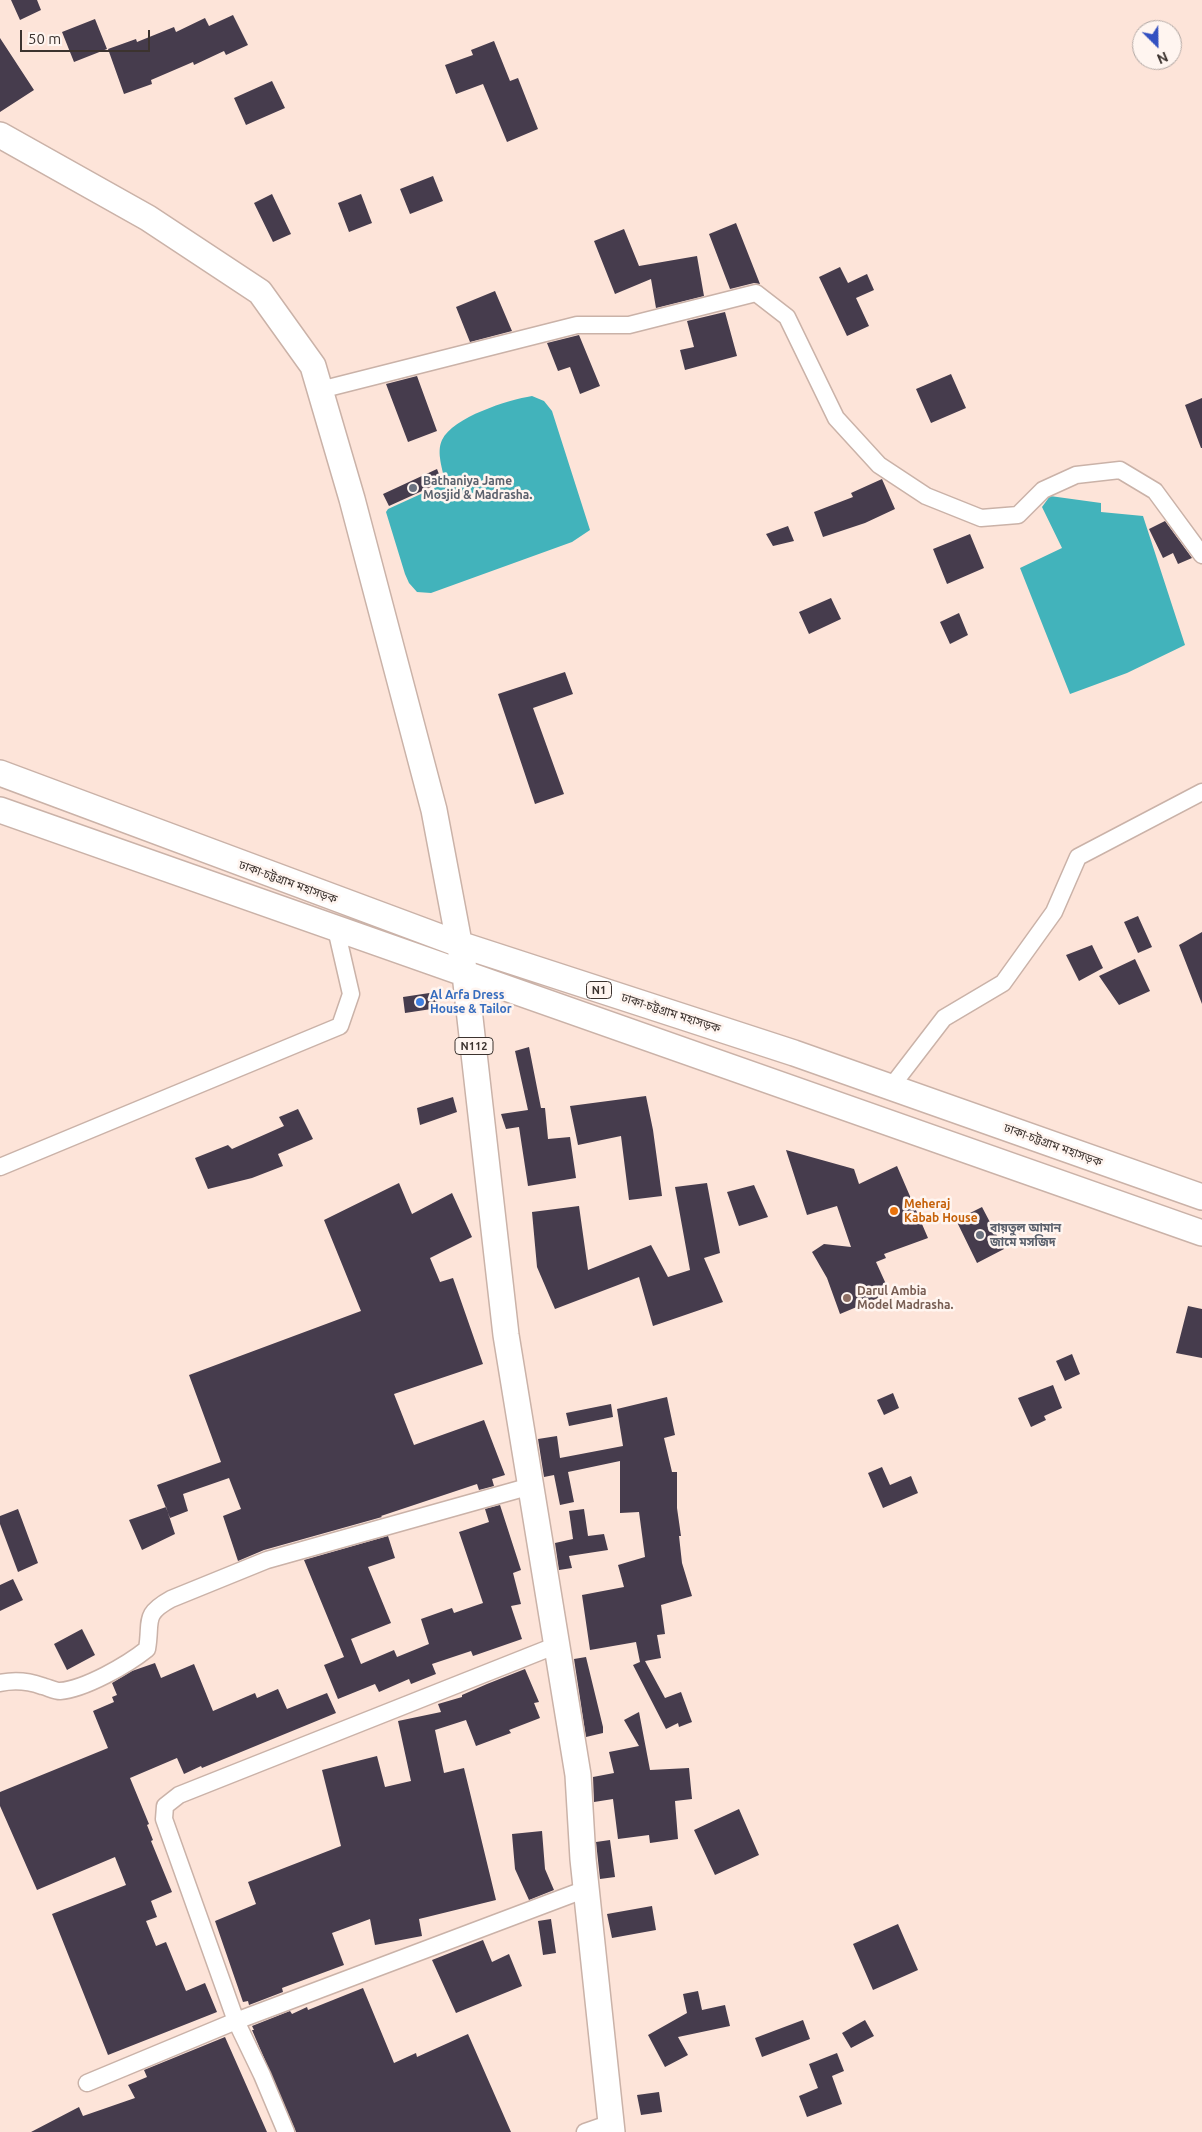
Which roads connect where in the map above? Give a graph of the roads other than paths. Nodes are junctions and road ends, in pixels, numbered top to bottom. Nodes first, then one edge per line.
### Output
1 (0, 135) edge
2 (320, 390) junction
3 (1202, 555) edge
4 (0, 773) edge
5 (1202, 792) edge
6 (0, 810) edge
7 (336, 929) junction
8 (459, 944) junction
9 (464, 974) junction
10 (891, 1087) junction
11 (0, 1167) edge
12 (1202, 1197) edge
13 (1202, 1233) edge
14 (531, 1486) junction
15 (557, 1645) junction
16 (0, 1683) edge
17 (586, 1889) junction
18 (236, 2021) junction
19 (87, 2083) dead end
20 (611, 2127) edge
21 (286, 2132) edge
22 (585, 2132) edge

1 - 2 highway, N112
2 - 3 street
2 - 8 highway, N112
4 - 8 highway, ঢাকা-চট্টগ্রাম মহাসড়ক / N1
5 - 10 street
6 - 7 highway, N1
7 - 9 highway, N1
7 - 11 street
8 - 9 highway, N112
8 - 10 highway, ঢাকা-চট্টগ্রাম মহাসড়ক / N1
9 - 13 highway, N1
9 - 14 highway, N112
10 - 12 highway, ঢাকা-চট্টগ্রাম মহাসড়ক / N1
14 - 15 highway, N112
14 - 16 street
15 - 17 highway, N112
15 - 18 street
17 - 18 street
17 - 20 highway, N112
18 - 19 street
18 - 21 street
20 - 22 street

